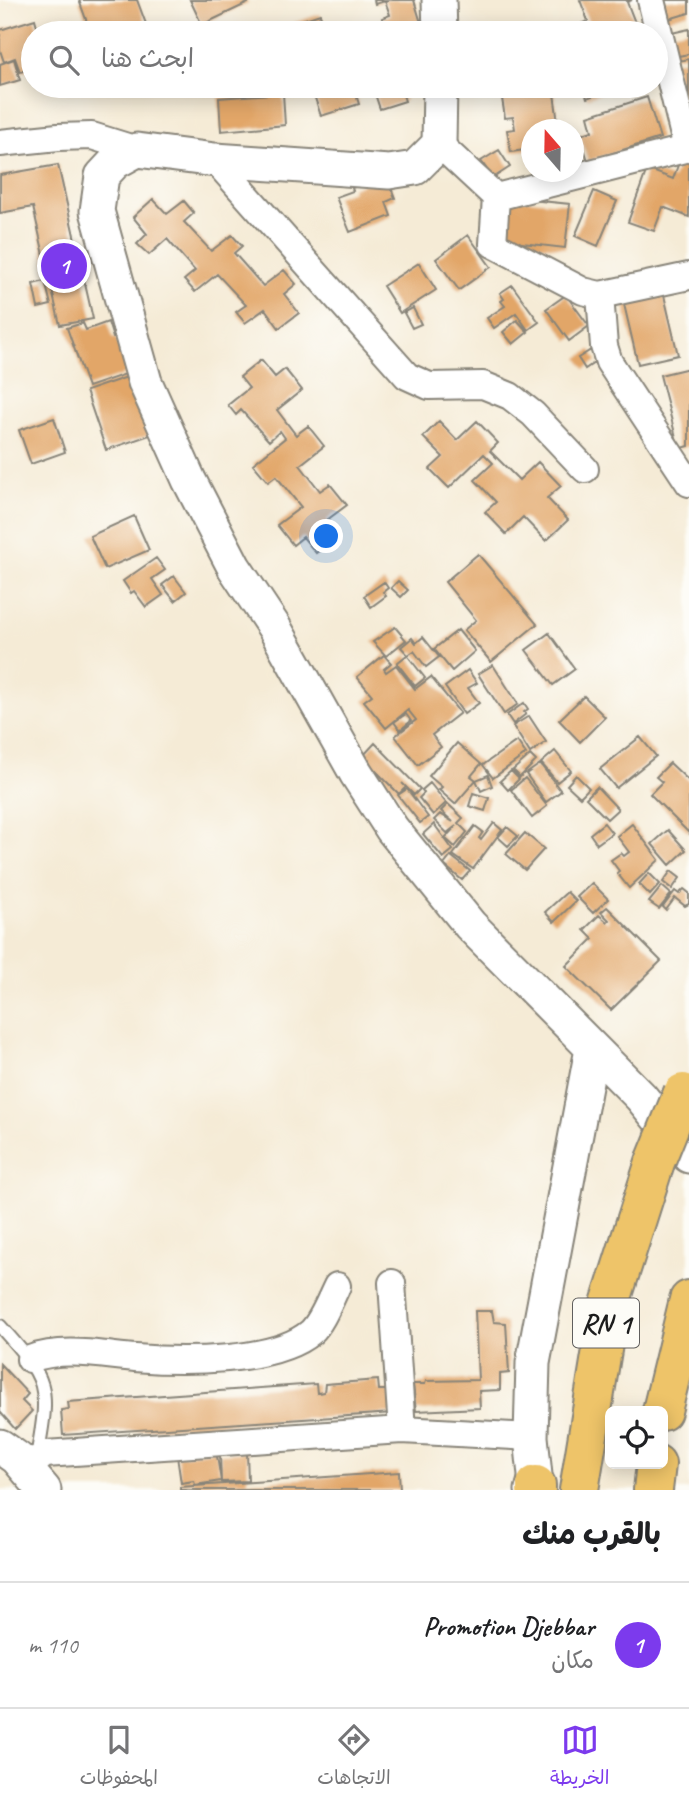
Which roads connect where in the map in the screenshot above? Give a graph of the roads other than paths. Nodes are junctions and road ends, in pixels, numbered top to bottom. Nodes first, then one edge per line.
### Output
1 (439, 0) edge
2 (651, 0) edge
3 (440, 21) edge
4 (656, 21) edge
5 (668, 68) edge
6 (440, 98) edge
7 (58, 137) junction
8 (0, 144) edge
9 (439, 144) junction
10 (688, 148) edge
11 (137, 150) junction
12 (215, 160) junction
13 (0, 163) edge
14 (496, 197) junction
15 (689, 276) edge
16 (600, 295) junction
17 (585, 469) dead end
18 (689, 483) edge
19 (592, 1049) junction
20 (686, 1085) edge
21 (672, 1159) edge
22 (392, 1283) dead end
23 (338, 1286) dead end
24 (689, 1300) edge
25 (0, 1326) edge
26 (30, 1359) junction
27 (663, 1406) edge
28 (402, 1430) junction
29 (531, 1437) junction
30 (24, 1464) edge
31 (655, 1469) edge
32 (535, 1488) edge
33 (579, 1490) edge
34 (653, 1490) edge

1 - 3 street
2 - 4 street
5 - 10 street
6 - 9 street
7 - 8 street
7 - 11 street
7 - 13 street
9 - 12 street
9 - 14 street
10 - 14 street
11 - 12 street
11 - 19 street
12 - 17 street
14 - 16 street
15 - 16 street
16 - 18 street
19 - 21 street
19 - 29 street
20 - 21 highway, RN 1, bridge
21 - 33 highway, RN 1
22 - 28 street
23 - 26 street
24 - 27 highway, RN 1
25 - 26 lane
26 - 30 lane
28 - 29 street
28 - 30 street
29 - 32 street
31 - 34 highway

